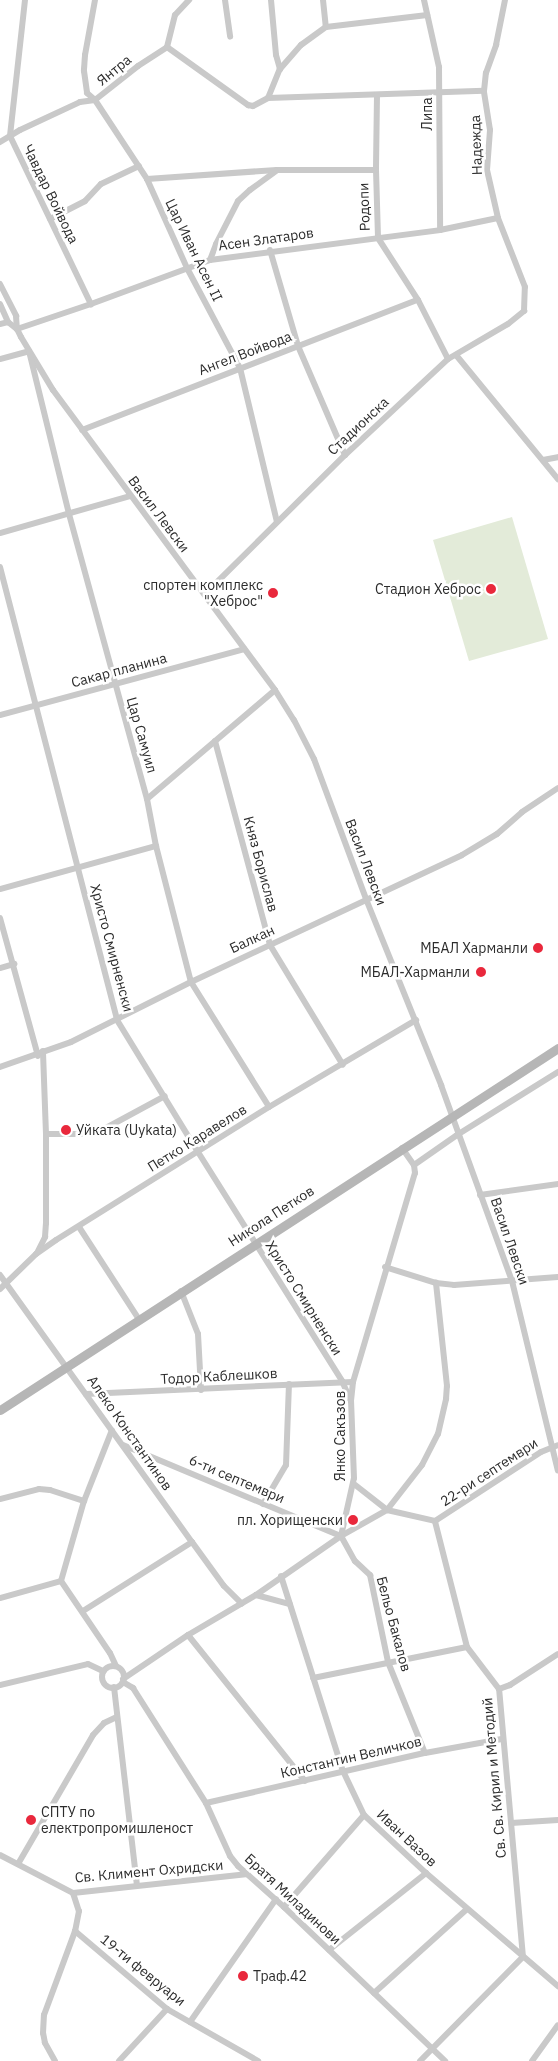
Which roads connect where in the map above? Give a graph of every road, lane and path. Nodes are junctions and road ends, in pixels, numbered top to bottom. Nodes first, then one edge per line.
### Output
1 (24, 0) edge
2 (95, 0) edge
3 (189, 0) edge
4 (225, 0) edge
5 (271, 0) edge
6 (323, 0) edge
7 (424, 0) edge
8 (505, 0) edge
9 (428, 15) junction
10 (326, 27) junction
11 (230, 37) dead end
12 (167, 47) junction
13 (280, 69) junction
14 (440, 91) junction
15 (484, 91) junction
16 (377, 95) junction
17 (268, 98) junction
18 (95, 100) junction
19 (10, 136) junction
20 (0, 142) edge
21 (138, 166) junction
22 (277, 170) junction
23 (376, 170) junction
24 (147, 179) junction
25 (498, 218) junction
26 (50, 219) junction
27 (440, 230) junction
28 (378, 238) junction
29 (270, 250) junction
30 (210, 260) junction
31 (187, 268) junction
32 (0, 284) edge
33 (526, 287) joint
34 (418, 300) junction
35 (0, 304) edge
36 (92, 304) junction
37 (8, 322) junction
38 (0, 324) edge
39 (17, 328) junction
40 (298, 346) junction
41 (29, 351) junction
42 (456, 355) junction
43 (0, 359) edge
44 (448, 359) junction
45 (240, 368) junction
46 (82, 430) junction
47 (346, 455) junction
48 (558, 457) edge
49 (543, 460) junction
50 (558, 479) edge
51 (130, 496) junction
52 (70, 514) junction
53 (277, 522) junction
54 (0, 533) edge
55 (0, 567) edge
56 (205, 594) junction
57 (244, 650) junction
58 (115, 684) junction
59 (275, 690) junction
60 (35, 705) junction
61 (0, 714) edge
62 (215, 741) junction
63 (558, 788) edge
64 (147, 799) junction
65 (156, 846) junction
66 (77, 867) junction
67 (0, 889) edge
68 (366, 899) junction
69 (0, 918) edge
70 (270, 945) junction
71 (14, 964) junction
72 (0, 968) edge
73 (191, 982) junction
74 (117, 1020) junction
75 (416, 1020) junction
76 (558, 1048) edge
77 (40, 1053) junction
78 (343, 1065) junction
79 (0, 1067) edge
80 (558, 1072) edge
81 (165, 1096) junction
82 (270, 1107) junction
83 (450, 1117) junction
84 (46, 1134) junction
85 (457, 1135) junction
86 (402, 1148) junction
87 (198, 1152) junction
88 (414, 1165) junction
89 (558, 1184) edge
90 (480, 1195) junction
91 (79, 1227) junction
92 (254, 1243) junction
93 (36, 1254) junction
94 (385, 1267) junction
95 (0, 1275) edge
96 (558, 1277) edge
97 (512, 1281) junction
98 (7, 1282) junction
99 (436, 1283) junction
100 (0, 1289) edge
101 (181, 1292) junction
102 (138, 1318) junction
103 (66, 1365) junction
104 (342, 1381) junction
105 (353, 1382) junction
106 (289, 1384) junction
107 (201, 1390) junction
108 (86, 1394) junction
109 (351, 1400) junction
110 (0, 1410) edge
111 (112, 1430) junction
112 (123, 1446) junction
113 (555, 1446) edge
114 (558, 1471) edge
115 (354, 1484) junction
116 (0, 1499) edge
117 (84, 1502) junction
118 (264, 1504) junction
119 (387, 1510) junction
120 (435, 1521) junction
121 (341, 1536) junction
122 (192, 1542) junction
123 (281, 1576) junction
124 (61, 1581) junction
125 (256, 1595) junction
126 (0, 1598) edge
127 (242, 1604) junction
128 (290, 1604) junction
129 (83, 1611) junction
130 (188, 1635) junction
131 (467, 1647) junction
132 (558, 1654) edge
133 (388, 1662) junction
134 (116, 1666) junction
135 (104, 1671) junction
136 (313, 1678) junction
137 (123, 1680) junction
138 (0, 1685) edge
139 (114, 1687) junction
140 (499, 1689) junction
141 (117, 1716) junction
142 (502, 1738) junction
143 (425, 1753) junction
144 (343, 1771) junction
145 (305, 1781) junction
146 (206, 1803) junction
147 (364, 1815) junction
148 (558, 1820) edge
149 (511, 1823) junction
150 (0, 1855) edge
151 (18, 1864) junction
152 (426, 1873) junction
153 (248, 1874) junction
154 (138, 1885) junction
155 (73, 1893) junction
156 (276, 1899) junction
157 (284, 1907) junction
158 (467, 1909) junction
159 (75, 1931) junction
160 (329, 1950) junction
161 (523, 1957) junction
162 (558, 1986) edge
163 (374, 1992) junction
164 (167, 2009) junction
165 (190, 2022) junction
166 (558, 2025) edge
167 (432, 2048) junction
168 (55, 2061) edge
169 (119, 2061) edge
170 (258, 2061) edge
171 (420, 2061) edge
172 (445, 2061) edge
173 (532, 2061) edge

1 - 19 street, Чавдар Войвода
2 - 18 street, Цар Иван Асен II
3 - 12 street
4 - 11 street
5 - 13 street
6 - 10 street
7 - 9 street, Липа
8 - 15 street, Надежда
9 - 10 street
9 - 14 street, Липа
10 - 13 street
12 - 17 street
12 - 18 street, Янтра
13 - 17 street
14 - 15 street
14 - 16 street
14 - 27 street, Липа
15 - 25 street, Надежда
16 - 17 street
16 - 23 street, Родопи
18 - 19 street, Янтра
18 - 21 street, Цар Иван Асен II
19 - 20 street, Янтра
19 - 26 street, Чавдар Войвода
21 - 24 street, Цар Иван Асен II
21 - 26 street
22 - 23 street
22 - 24 street
22 - 30 street
23 - 28 street, Родопи
24 - 31 street, Цар Иван Асен II
25 - 27 street, Асен Златаров
25 - 33 street, Надежда
26 - 36 street, Чавдар Войвода
27 - 28 street, Асен Златаров
28 - 29 street, Асен Златаров
28 - 34 street, Родопи
29 - 30 street, Асен Златаров
29 - 40 street
30 - 31 street, Асен Златаров
31 - 36 street, Асен Златаров
31 - 45 street, Цар Иван Асен II
32 - 39 street, Васил Левски
33 - 42 street, Стадионска
34 - 40 street, Ангел Войвода
34 - 44 street, Родопи
35 - 37 street
36 - 39 street, Асен Златаров
37 - 38 street
37 - 39 street
39 - 41 street, Васил Левски
40 - 45 street, Ангел Войвода
40 - 47 street
41 - 43 street
41 - 46 street, Васил Левски
41 - 52 street, Цар Самуил
42 - 44 street, Стадионска
42 - 49 street
44 - 47 street, Стадионска
45 - 46 street, Ангел Войвода
45 - 53 street, Цар Иван Асен II
46 - 51 street, Васил Левски
47 - 53 street, Стадионска
48 - 49 street
49 - 50 street
51 - 52 street
51 - 56 street, Васил Левски
52 - 54 street
52 - 58 street, Цар Самуил
53 - 56 street, Стадионска
55 - 60 street, Христо Смирненски
56 - 57 street, Васил Левски
57 - 58 street, Сакар планина
57 - 59 street, Васил Левски
58 - 60 street, Сакар планина
58 - 64 street, Цар Самуил
59 - 62 street
59 - 68 street, Васил Левски
60 - 61 street, Сакар планина
60 - 66 street, Христо Смирненски
62 - 64 street
62 - 70 street, Княз Борислав
63 - 68 street, Балкан
64 - 65 street, Цар Самуил
65 - 66 street
65 - 73 street, Цар Самуил
66 - 67 street
66 - 74 street, Христо Смирненски
68 - 70 street, Балкан
68 - 75 street, Васил Левски
69 - 71 street
70 - 73 street, Балкан
70 - 78 street, Княз Борислав
71 - 72 street
71 - 77 street
73 - 74 street, Балкан
73 - 82 street, Цар Самуил
74 - 77 street, Балкан
74 - 81 street, Христо Смирненски
75 - 78 street, Петко Каравелов
75 - 83 street, Васил Левски
76 - 83 street, Никола Петков
77 - 79 street, Балкан
77 - 84 street
78 - 82 street, Петко Каравелов
80 - 85 street
81 - 84 street
81 - 87 street, Христо Смирненски
82 - 87 street, Петко Каравелов
83 - 85 street, Васил Левски
83 - 86 street, Никола Петков
84 - 93 street
85 - 88 street
85 - 90 street, Васил Левски
86 - 88 street
86 - 92 street, Никола Петков
87 - 91 street, Петко Каравелов
87 - 92 street, Христо Смирненски
88 - 94 street, Янко Сакъзов
89 - 90 street
90 - 97 street, Васил Левски
91 - 93 street, Петко Каравелов
91 - 102 street
92 - 101 street, Никола Петков
92 - 104 street, Христо Смирненски
93 - 98 street, Петко Каравелов
94 - 99 street
94 - 105 street, Янко Сакъзов
95 - 98 street, Алеко Константинов
96 - 97 street
97 - 99 street
97 - 113 street, Васил Левски
98 - 100 street, Петко Каравелов
98 - 103 street, Алеко Константинов
99 - 119 street
101 - 102 street, Никола Петков
101 - 107 street
102 - 103 street, Никола Петков
103 - 108 street, Алеко Константинов
103 - 110 street, Никола Петков
104 - 105 street, Тодор Каблешков
104 - 106 street, Тодор Каблешков
104 - 109 street, Христо Смирненски
105 - 109 street, Янко Сакъзов
106 - 107 street, Тодор Каблешков
106 - 118 street
107 - 108 street, Тодор Каблешков
108 - 111 street, Алеко Константинов
109 - 115 street, Янко Сакъзов
111 - 112 street, Алеко Константинов
111 - 117 street
112 - 118 street, 6-ти септември
112 - 122 street, Алеко Константинов
113 - 114 street, Васил Левски
113 - 120 street, 22-ри септември
115 - 119 street, 22-ри септември
115 - 121 street, Янко Сакъзов
116 - 117 street
117 - 124 street
118 - 121 street, 6-ти септември
119 - 120 street, 22-ри септември
119 - 121 street
120 - 131 street, Св. Св. Кирил и Методий
121 - 123 street
121 - 133 street, Бельо Бакалов
122 - 127 street, Алеко Константинов
122 - 129 street
123 - 125 street
123 - 128 street, Иван Вазов
124 - 126 street
124 - 129 street
125 - 127 street
125 - 128 street
127 - 130 street
128 - 136 street, Иван Вазов
129 - 134 street
130 - 137 street
130 - 145 street
131 - 133 street
131 - 140 street, Св. Св. Кирил и Методий
132 - 140 street
133 - 136 street
133 - 143 street, Бельо Бакалов
134 - 135 street
134 - 137 street
135 - 138 street
135 - 139 street
136 - 144 street, Иван Вазов
137 - 139 street
137 - 146 street, Братя Миладинови
139 - 141 street
140 - 142 street, Св. Св. Кирил и Методий
141 - 151 street
141 - 154 street
142 - 143 street, Константин Величков
142 - 149 street, Св. Св. Кирил и Методий
143 - 144 street, Константин Величков
144 - 145 street, Константин Величков
144 - 147 street, Иван Вазов
145 - 146 street, Константин Величков
146 - 153 street, Братя Миладинови
147 - 152 street, Иван Вазов
147 - 157 street
148 - 149 street
149 - 161 street, Св. Св. Кирил и Методий
150 - 151 street, Св. Климент Охридски
151 - 155 street, Св. Климент Охридски
152 - 158 street, Иван Вазов
152 - 160 street
153 - 154 street, Св. Климент Охридски
153 - 156 street, Братя Миладинови
154 - 155 street, Св. Климент Охридски
155 - 159 street
156 - 157 street, Братя Миладинови
156 - 165 street
157 - 160 street, Братя Миладинови
158 - 161 street, Иван Вазов
158 - 163 street
159 - 164 street, 19-ти февруари
159 - 168 street
160 - 163 street, Братя Миладинови
161 - 162 street, Иван Вазов
161 - 167 street
163 - 167 street, Братя Миладинови
164 - 165 street, 19-ти февруари
164 - 169 street
165 - 170 street, 19-ти февруари
166 - 173 street
167 - 171 street
167 - 172 street, Братя Миладинови

